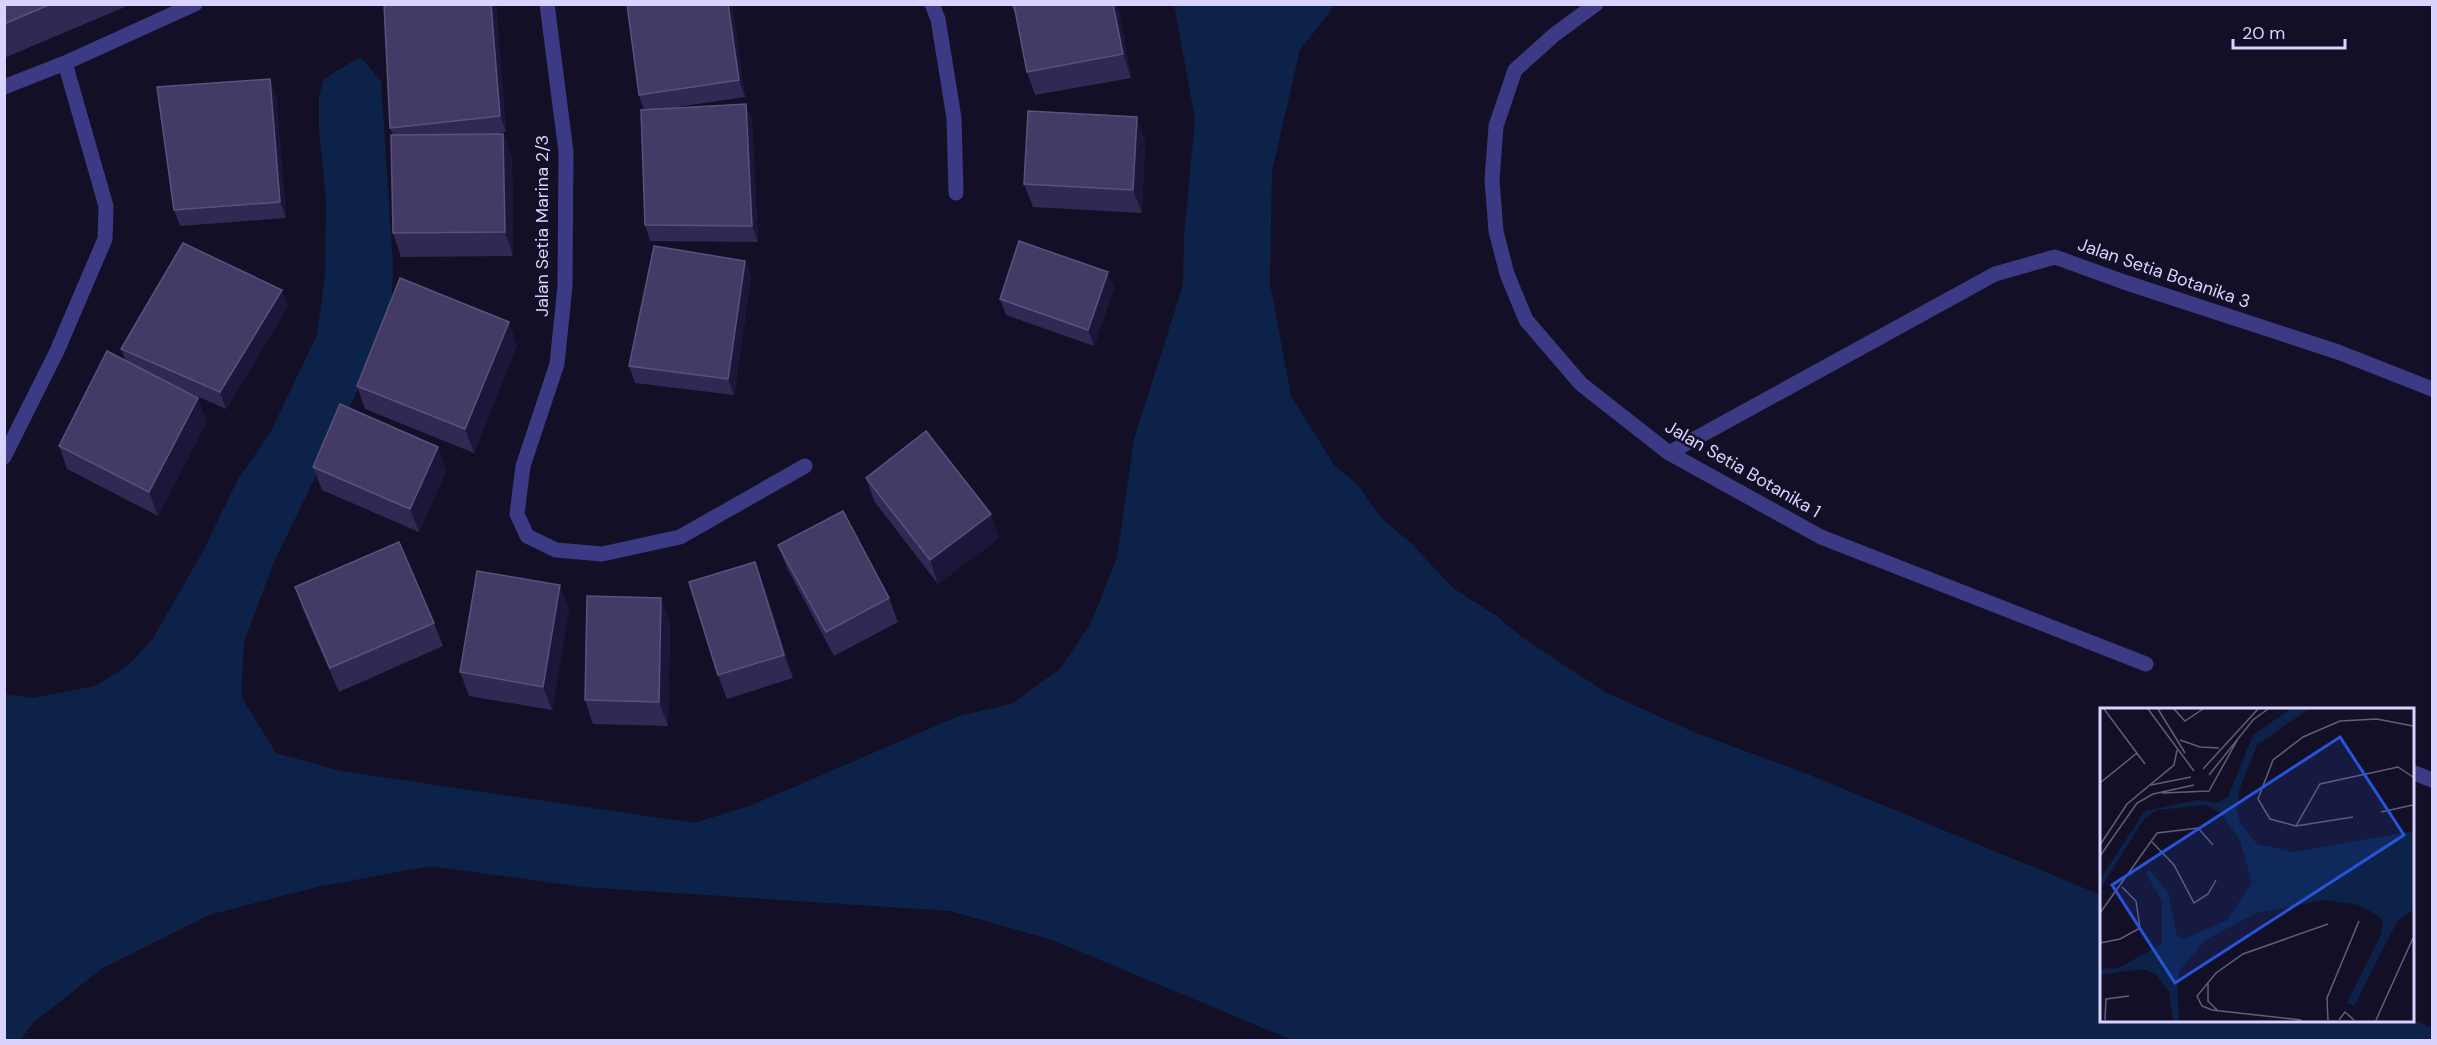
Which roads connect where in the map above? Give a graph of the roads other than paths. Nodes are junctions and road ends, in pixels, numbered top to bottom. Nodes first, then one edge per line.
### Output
1 (195, 4) edge
2 (547, 4) edge
3 (932, 4) edge
4 (1596, 4) edge
5 (65, 63) junction
6 (4, 87) edge
7 (956, 193) dead end
8 (2433, 389) edge
9 (1669, 453) junction
10 (4, 457) edge
11 (805, 466) dead end
12 (2146, 664) dead end
13 (2413, 772) edge
14 (2433, 780) edge

1 - 5 street
2 - 11 street, Jalan Setia Marina 2/3
3 - 7 street
4 - 9 street, Jalan Setia Botanika 1
5 - 6 street
5 - 10 street
8 - 9 street, Jalan Setia Botanika 3
9 - 12 street, Jalan Setia Botanika 1
13 - 14 street

